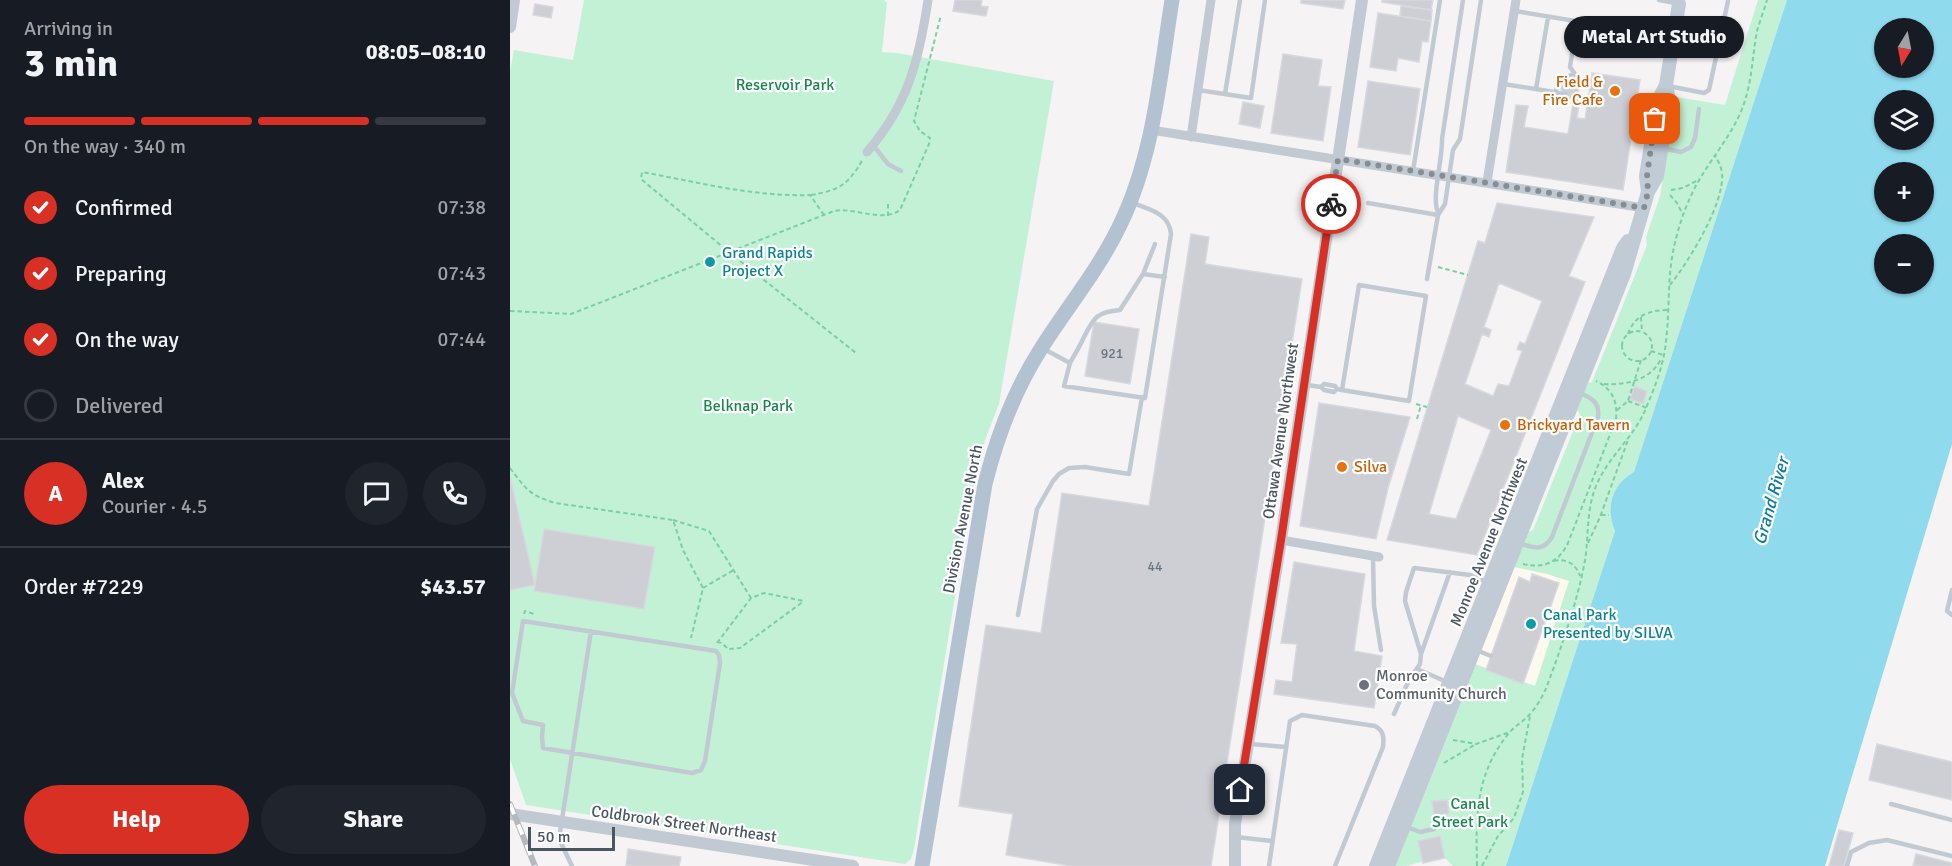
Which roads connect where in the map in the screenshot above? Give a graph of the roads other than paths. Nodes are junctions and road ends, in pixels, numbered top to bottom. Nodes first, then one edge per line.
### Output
1 (514, 0) edge
2 (928, 0) edge
3 (1172, 0) edge
4 (1211, 0) edge
5 (1240, 0) edge
6 (1265, 0) edge
7 (1362, 0) edge
8 (1440, 0) edge
9 (1463, 0) edge
10 (1481, 0) edge
11 (1516, 0) edge
12 (1659, 0) edge
13 (1679, 1) edge
14 (1728, 1) edge
15 (1515, 11) junction
16 (1548, 17) junction
17 (1577, 22) junction
18 (510, 27) edge
19 (1673, 37) junction
20 (1575, 74) junction
21 (1503, 84) junction
22 (1575, 85) dead end
23 (1666, 85) junction
24 (1536, 89) junction
25 (1198, 90) junction
26 (1555, 92) junction
27 (1225, 94) junction
28 (1565, 94) dead end
29 (1699, 110) dead end
30 (1151, 130) junction
31 (1191, 137) junction
32 (870, 148) joint
33 (1661, 148) junction
34 (1338, 159) junction
35 (901, 171) dead end
36 (1413, 171) junction
37 (1444, 176) junction
38 (1487, 182) junction
39 (1648, 192) junction
40 (1131, 201) junction
41 (1368, 203) dead end
42 (1644, 208) junction
43 (1438, 213) junction
44 (1155, 244) dead end
45 (1143, 274) junction
46 (1165, 277) junction
47 (1427, 279) dead end
48 (1599, 324) junction
49 (1041, 347) junction
50 (1070, 363) junction
51 (1304, 384) junction
52 (1340, 390) junction
53 (1578, 392) junction
54 (1142, 397) junction
55 (1281, 540) junction
56 (1513, 540) junction
57 (1376, 556) joint
58 (1450, 572) junction
59 (1490, 583) junction
60 (1952, 590) edge
61 (1018, 615) dead end
62 (1952, 615) edge
63 (1474, 621) junction
64 (591, 631) junction
65 (1475, 649) junction
66 (1382, 650) dead end
67 (1421, 654) junction
68 (1491, 656) dead end
69 (1417, 669) junction
70 (1450, 683) junction
71 (1394, 714) dead end
72 (1248, 744) junction
73 (1286, 747) junction
74 (573, 753) junction
75 (1891, 804) dead end
76 (510, 814) edge
77 (1438, 819) dead end
78 (1952, 820) edge
79 (561, 823) junction
80 (1405, 826) junction
81 (1427, 830) junction
82 (1234, 837) junction
83 (1429, 838) dead end
84 (1272, 841) junction
85 (1952, 856) edge
86 (838, 865) edge
87 (572, 866) edge
88 (853, 866) edge
89 (922, 866) edge
90 (1235, 866) edge
91 (1269, 866) edge
92 (1335, 866) edge
93 (1376, 866) edge
94 (1388, 866) edge
95 (1847, 866) edge

1 - 18 street
2 - 32 street
3 - 30 main road, Division Avenue North
4 - 25 street
5 - 27 lane
6 - 27 lane
7 - 34 street, Ottawa Avenue Northwest
8 - 36 lane
9 - 37 lane
10 - 37 lane
11 - 15 street
12 - 13 lane
13 - 19 main road, Monroe Avenue Northwest
14 - 23 lane
15 - 16 lane
15 - 21 street
16 - 17 lane
16 - 24 lane
17 - 19 lane
17 - 20 lane
19 - 23 main road, Monroe Avenue Northwest
20 - 22 lane
20 - 26 lane
21 - 24 lane
21 - 38 street
23 - 33 main road, Monroe Avenue Northwest
23 - 39 main road, Monroe Avenue Northwest
24 - 26 lane
25 - 27 lane
25 - 31 street
26 - 28 lane
29 - 33 lane
30 - 31 street
30 - 40 main road, Division Avenue North
31 - 34 street
32 - 35 lane
33 - 39 main road, Monroe Avenue Northwest
34 - 36 street
34 - 51 street, Ottawa Avenue Northwest
36 - 37 street
37 - 38 street
37 - 43 lane
37 - 43 lane
38 - 42 street
39 - 42 main road, Monroe Avenue Northwest
40 - 46 lane
40 - 49 main road, Division Avenue North
41 - 43 lane
42 - 48 main road, Monroe Avenue Northwest
43 - 47 lane
44 - 45 lane
45 - 46 lane
45 - 50 lane
46 - 54 lane
48 - 53 main road, Monroe Avenue Northwest
48 - 56 main road, Monroe Avenue Northwest
49 - 50 lane
49 - 89 main road, Division Avenue North
50 - 54 lane
51 - 52 lane
51 - 55 street, Ottawa Avenue Northwest
52 - 52 lane
53 - 56 main road, Monroe Avenue Northwest
53 - 56 lane
54 - 61 lane
55 - 57 street
55 - 72 street, Ottawa Avenue Northwest
56 - 59 main road, Monroe Avenue Northwest
56 - 65 main road, Monroe Avenue Northwest
57 - 66 lane
58 - 59 lane
58 - 67 lane
58 - 67 lane
59 - 63 main road, Monroe Avenue Northwest
60 - 62 lane
63 - 65 lane
63 - 70 main road, Monroe Avenue Northwest
64 - 74 lane
64 - 74 lane
64 - 74 lane
65 - 68 lane
65 - 80 main road, Monroe Avenue Northwest
67 - 69 lane
69 - 70 lane
69 - 71 lane
70 - 93 main road, Monroe Avenue Northwest
72 - 73 lane
72 - 82 street, Ottawa Avenue Northwest
73 - 84 lane
73 - 92 lane
74 - 79 lane
75 - 78 lane
76 - 79 street, Coldbrook Street Northeast
77 - 81 lane
79 - 86 street, Coldbrook Street Northeast
79 - 87 lane
80 - 81 lane
80 - 94 main road, Monroe Avenue Northwest
81 - 83 lane
82 - 84 lane
82 - 90 street, Ottawa Avenue Northwest
84 - 91 lane
85 - 95 lane
86 - 88 street, Coldbrook Street Northeast

